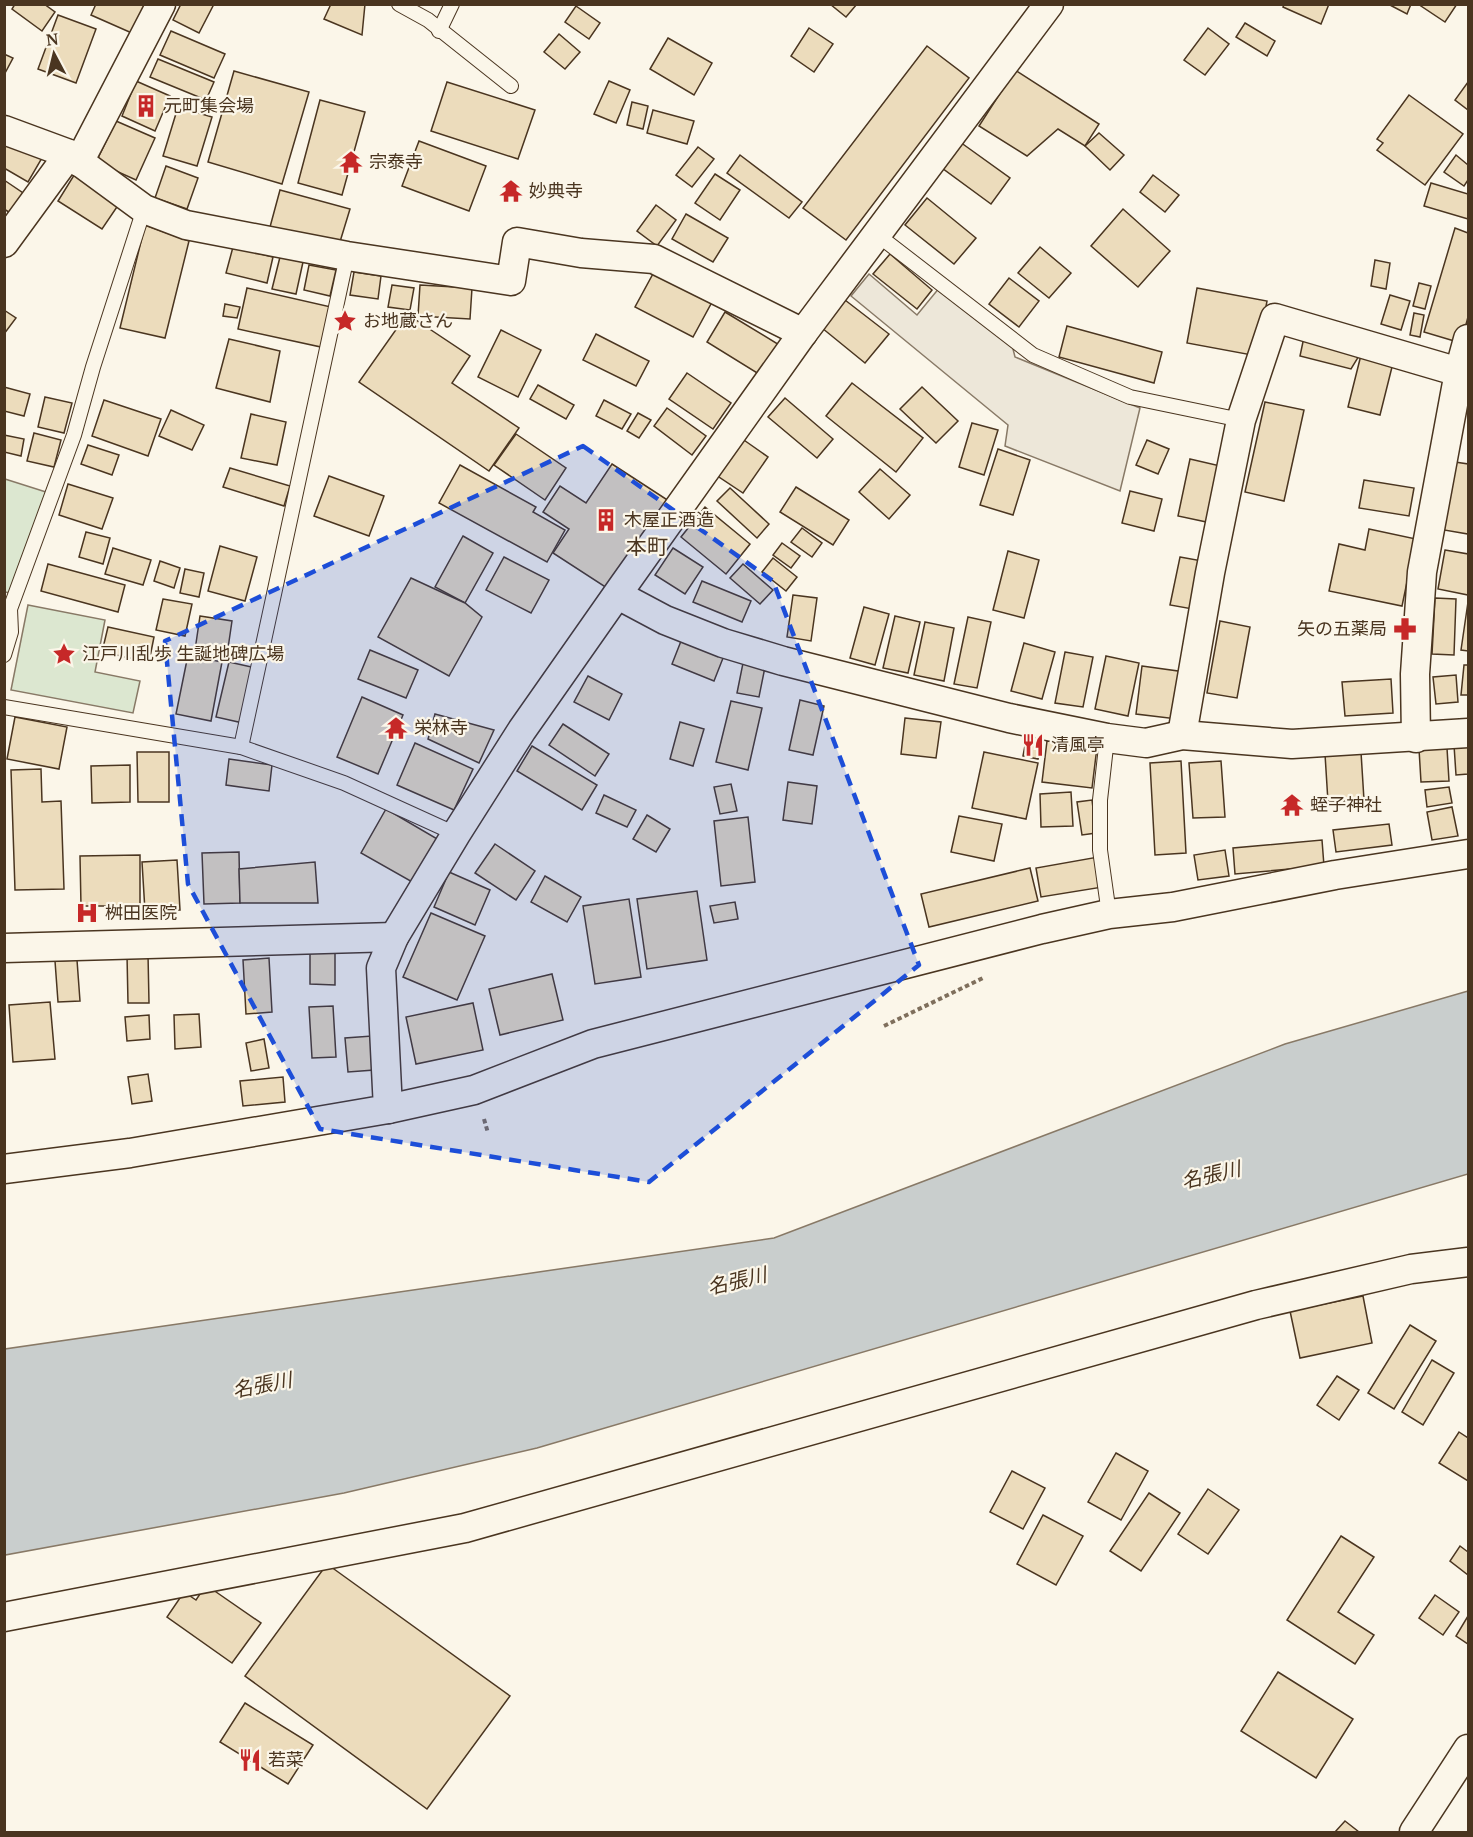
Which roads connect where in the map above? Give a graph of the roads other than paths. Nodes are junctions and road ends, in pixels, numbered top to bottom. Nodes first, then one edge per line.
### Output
1 (161, 4) edge
2 (399, 4) edge
3 (452, 4) edge
4 (1049, 4) edge
5 (439, 31) junction
6 (511, 86) dead end
7 (4, 130) edge
8 (74, 158) junction
9 (144, 210) junction
10 (879, 236) junction
11 (4, 243) edge
12 (347, 256) junction
13 (803, 333) junction
14 (1468, 339) edge
15 (1459, 372) junction
16 (1241, 420) junction
17 (618, 595) junction
18 (4, 655) edge
19 (4, 707) edge
20 (1468, 733) edge
21 (1182, 735) junction
22 (1107, 738) junction
23 (1416, 738) junction
24 (241, 747) junction
25 (456, 834) junction
26 (1468, 854) edge
27 (1108, 914) junction
28 (394, 937) junction
29 (4, 948) edge
30 (388, 1109) junction
31 (4, 1169) edge
32 (1468, 1262) edge
33 (4, 1617) edge
34 (1468, 1749) edge
35 (1414, 1833) edge

1 - 8 street
2 - 5 lane
3 - 5 lane
4 - 10 street
5 - 6 lane
7 - 8 street
8 - 9 street
8 - 11 street
9 - 12 street
9 - 18 lane
10 - 13 street
10 - 16 lane
12 - 13 street
12 - 24 lane
13 - 17 street
14 - 15 street
15 - 16 street
15 - 23 street
16 - 21 street
17 - 22 street
17 - 25 street
19 - 24 lane
20 - 23 street
21 - 22 street
21 - 23 street
22 - 27 lane
24 - 25 lane
25 - 28 street
26 - 27 street
27 - 30 street
28 - 29 street
28 - 30 street
30 - 31 street
32 - 33 street
34 - 35 street

